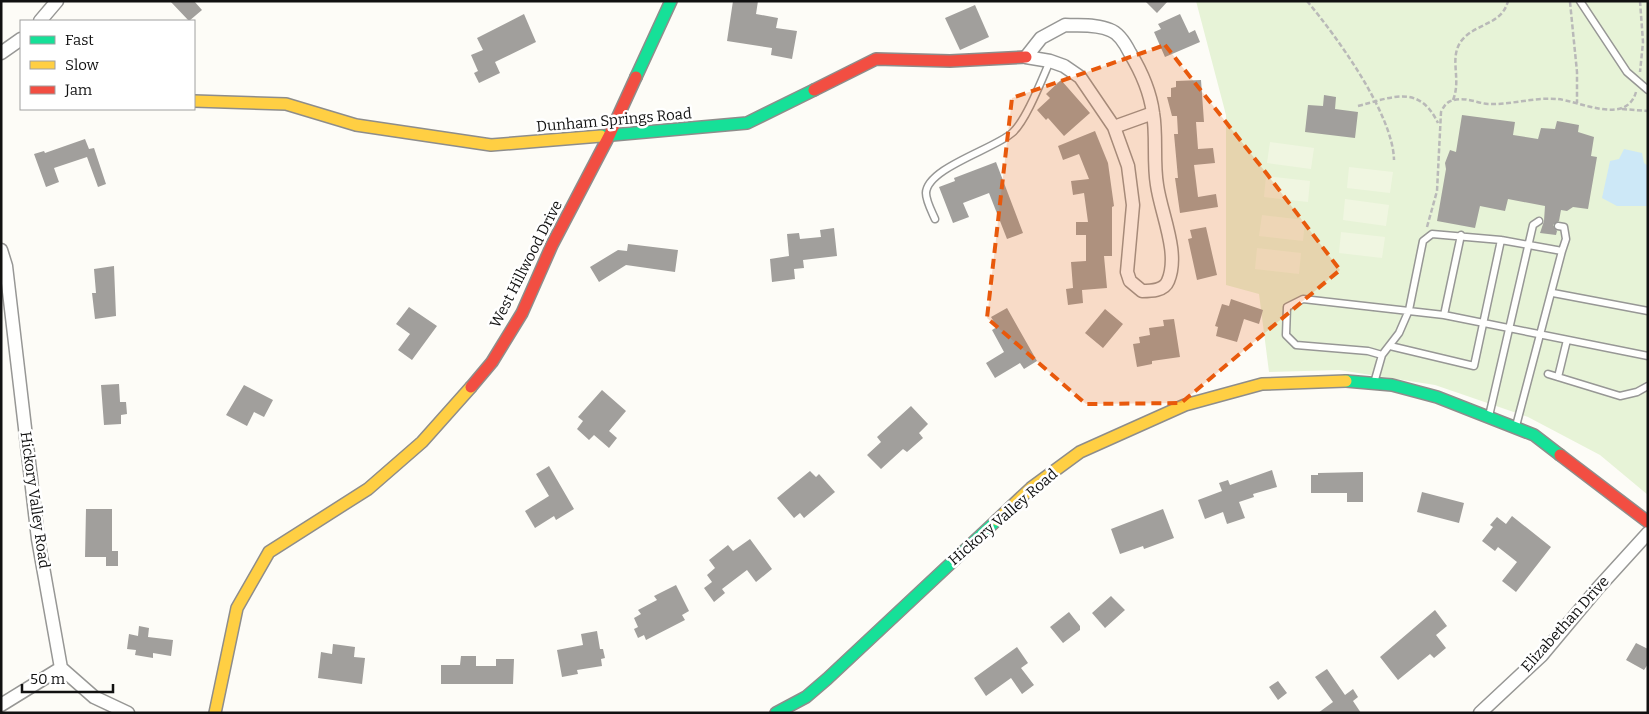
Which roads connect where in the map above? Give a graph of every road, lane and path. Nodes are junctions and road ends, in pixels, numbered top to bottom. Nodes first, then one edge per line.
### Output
1 (57, 1) edge
2 (671, 1) edge
3 (1307, 1) edge
4 (1508, 1) edge
5 (1570, 1) edge
6 (1580, 1) edge
7 (1640, 1) edge
8 (41, 20) edge
9 (20, 40) edge
10 (1, 52) edge
11 (1026, 57) junction
12 (1050, 61) junction
13 (1638, 83) junction
14 (1648, 90) edge
15 (1453, 100) junction
16 (195, 101) edge
17 (1374, 102) junction
18 (1577, 103) junction
19 (1358, 106) dead end
20 (1619, 109) junction
21 (1648, 111) edge
22 (1153, 113) junction
23 (1439, 125) junction
24 (1114, 127) junction
25 (609, 136) junction
26 (1394, 160) dead end
27 (935, 219) dead end
28 (1539, 221) dead end
29 (1558, 226) dead end
30 (1461, 235) junction
31 (1501, 240) junction
32 (1423, 241) junction
33 (1528, 245) junction
34 (1, 250) edge
35 (1562, 251) junction
36 (1552, 293) junction
37 (1409, 310) junction
38 (1648, 311) edge
39 (1444, 315) junction
40 (1484, 323) junction
41 (1510, 329) junction
42 (1541, 335) junction
43 (1567, 340) junction
44 (1390, 346) junction
45 (1382, 355) junction
46 (1648, 356) edge
47 (1548, 374) dead end
48 (1558, 376) junction
49 (1374, 384) junction
50 (1648, 386) edge
51 (1489, 417) junction
52 (1515, 428) junction
53 (1648, 522) edge
54 (1648, 533) edge
55 (61, 668) junction
56 (1, 705) edge
57 (128, 713) edge
58 (215, 713) edge
59 (776, 713) edge
60 (1480, 713) edge

1 - 8 street
2 - 25 street, West Hillwood Drive
3 - 17 path
4 - 15 path
5 - 18 path
6 - 13 lane
7 - 13 path
9 - 10 street
11 - 12 street
11 - 22 street
11 - 25 street, Dunham Springs Road
12 - 24 street
12 - 27 lane
13 - 14 lane
13 - 20 path
15 - 18 path
15 - 23 path
16 - 25 street, Dunham Springs Road
17 - 19 path
17 - 23 path
17 - 26 path
18 - 20 path
20 - 21 path
22 - 24 street
22 - 24 street
23 - 32 path
25 - 58 street, West Hillwood Drive
28 - 33 lane
29 - 35 lane
30 - 31 lane
30 - 32 lane
30 - 39 lane
31 - 33 lane
31 - 40 lane
32 - 37 lane
33 - 35 lane
33 - 41 lane
34 - 55 street, Hickory Valley Road
35 - 36 lane
36 - 38 lane
36 - 42 lane
37 - 39 lane
37 - 44 lane
37 - 45 lane
39 - 40 lane
40 - 41 lane
40 - 44 lane
41 - 42 lane
41 - 51 lane
42 - 43 lane
42 - 52 lane
43 - 46 lane
43 - 48 lane
44 - 45 lane
45 - 49 lane
47 - 48 lane
48 - 50 lane
49 - 51 street, Hickory Valley Road
49 - 59 street, Hickory Valley Road
51 - 52 street, Hickory Valley Road
52 - 53 street, Hickory Valley Road
54 - 60 street, Elizabethan Drive
55 - 56 street
55 - 57 street

